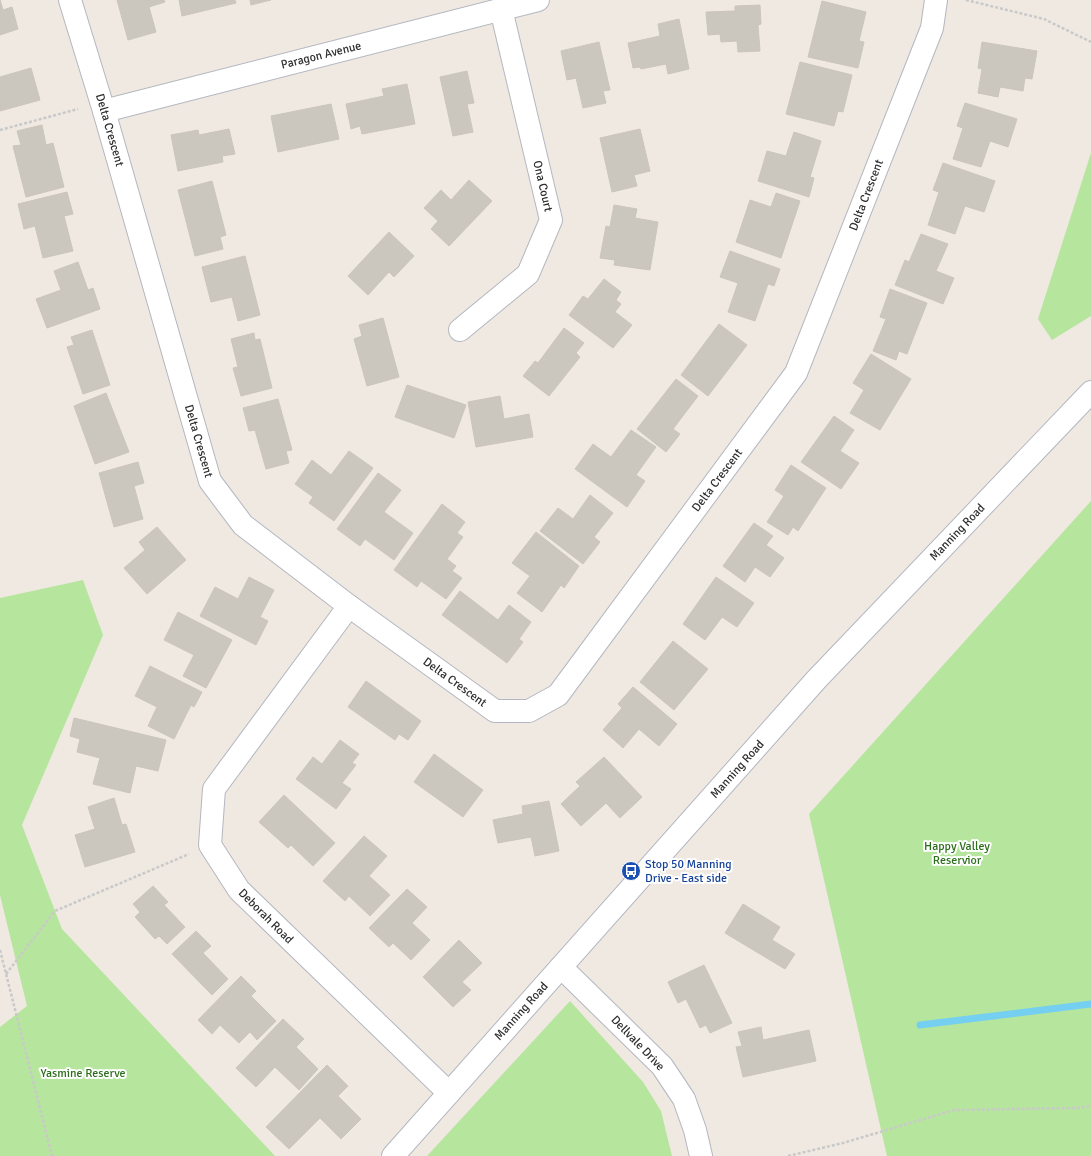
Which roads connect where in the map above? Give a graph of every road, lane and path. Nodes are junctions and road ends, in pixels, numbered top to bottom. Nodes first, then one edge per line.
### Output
1 (70, 0) edge
2 (538, 0) edge
3 (936, 0) edge
4 (966, 0) edge
5 (501, 9) junction
6 (1091, 42) edge
7 (103, 107) junction
8 (0, 130) edge
9 (460, 330) dead end
10 (1091, 392) edge
11 (349, 606) junction
12 (210, 845) junction
13 (0, 950) edge
14 (561, 967) junction
15 (6, 974) junction
16 (449, 1093) junction
17 (1091, 1106) edge
18 (52, 1156) edge
19 (393, 1156) edge
20 (701, 1156) edge
21 (788, 1156) edge

1 - 7 street, Delta Crescent
2 - 5 street, Paragon Avenue
3 - 11 street, Delta Crescent
4 - 6 path
5 - 7 street, Paragon Avenue
5 - 9 street, Ona Court
7 - 8 path
7 - 11 street, Delta Crescent
10 - 14 street, Manning Road
11 - 12 street
12 - 15 path
12 - 16 street, Deborah Road
13 - 15 path
14 - 16 street, Manning Road
14 - 20 street, Dellvale Drive
15 - 18 path
16 - 19 street, Manning Road
17 - 21 path

